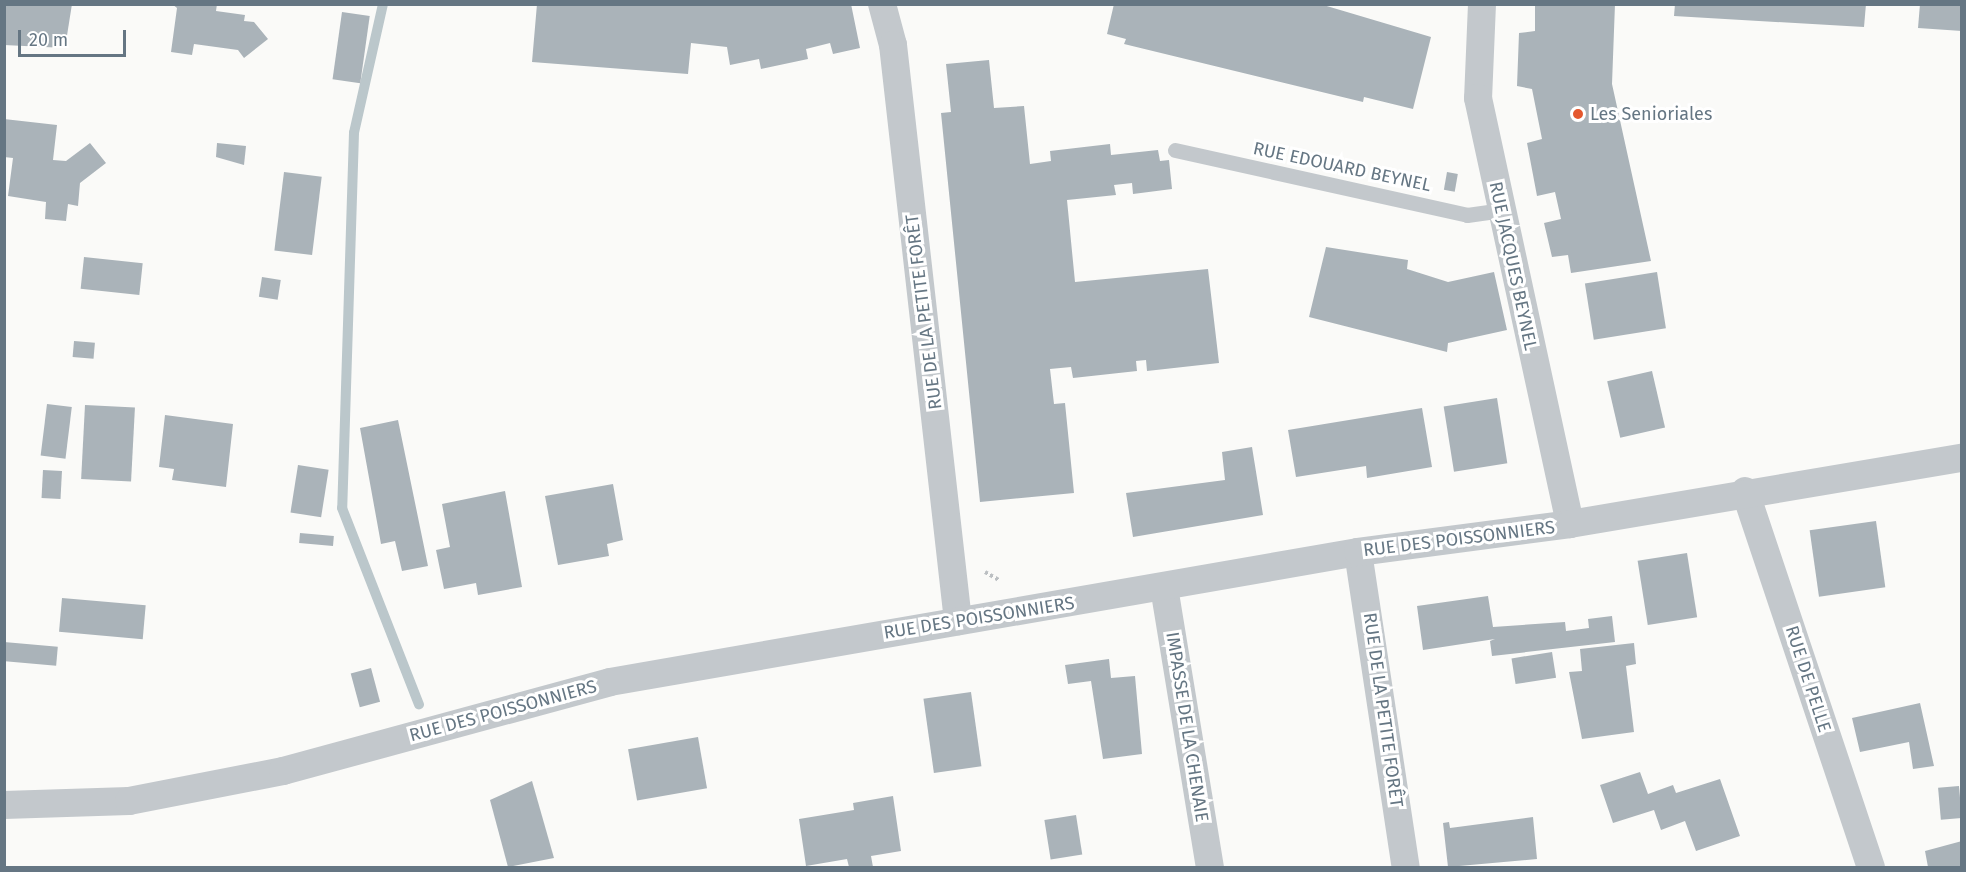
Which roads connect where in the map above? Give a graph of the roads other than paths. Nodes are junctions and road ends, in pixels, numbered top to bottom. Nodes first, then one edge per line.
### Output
1 (882, 4) edge
2 (1482, 4) edge
3 (1175, 150) dead end
4 (1501, 210) junction
5 (1962, 458) edge
6 (1745, 491) junction
7 (1570, 524) junction
8 (1358, 552) junction
9 (1164, 587) junction
10 (958, 621) junction
11 (4, 805) edge
12 (1210, 867) edge
13 (1406, 867) edge
14 (1870, 867) edge

1 - 10 street, RUE DE LA PETITE FORÊT
2 - 4 street, RUE JACQUES BEYNEL
3 - 4 lane, RUE EDOUARD BEYNEL
4 - 7 street, RUE JACQUES BEYNEL
5 - 6 street, RUE DES POISSONNIERS
6 - 7 street, RUE DES POISSONNIERS
6 - 14 street, RUE DE PELLE
7 - 8 street, RUE DES POISSONNIERS
8 - 9 street, RUE DES POISSONNIERS
8 - 13 street, RUE DE LA PETITE FORÊT
9 - 10 street, RUE DES POISSONNIERS
9 - 12 street, IMPASSE DE LA CHENAIE
10 - 11 street, RUE DES POISSONNIERS

